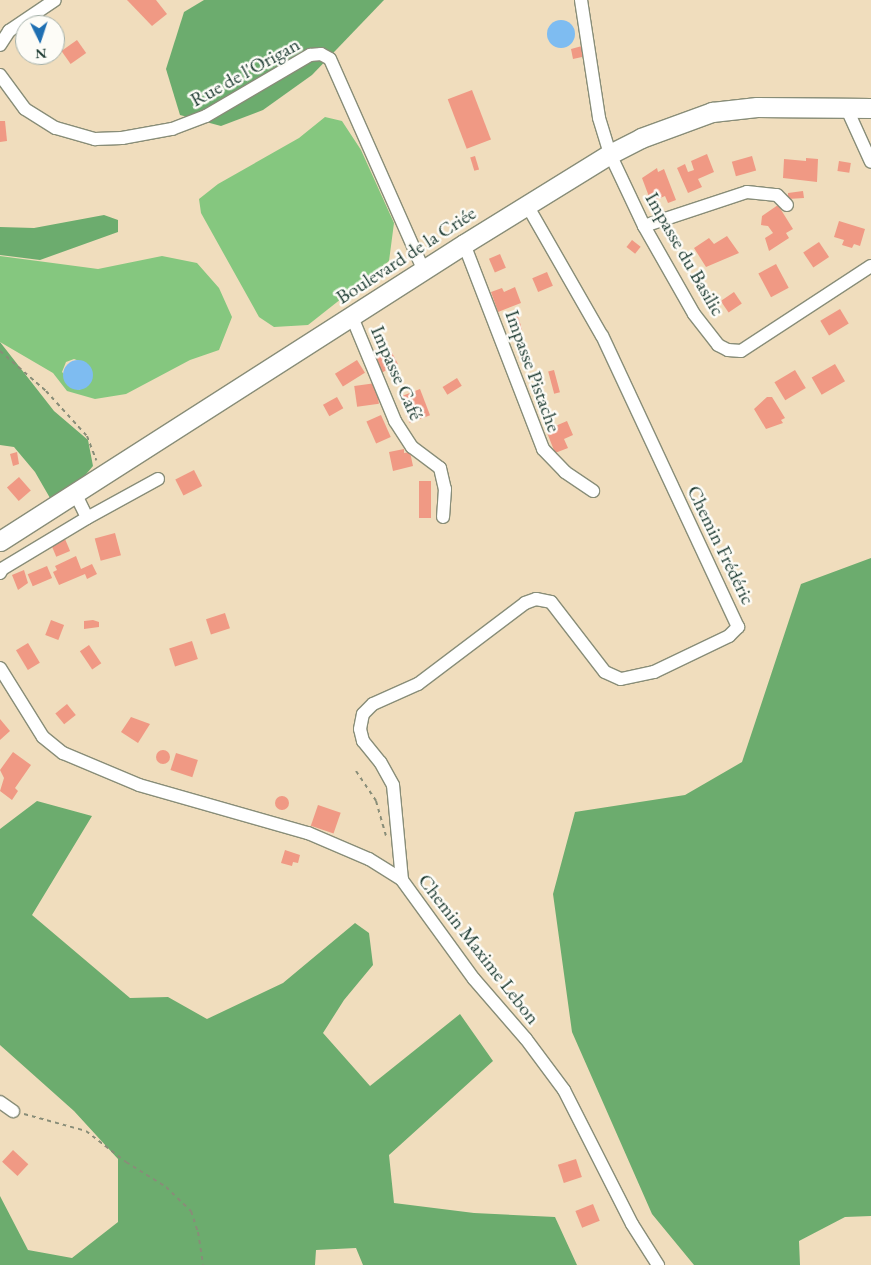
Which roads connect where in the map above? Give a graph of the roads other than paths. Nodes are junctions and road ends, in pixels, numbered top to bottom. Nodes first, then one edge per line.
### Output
1 (55, 0) edge
2 (581, 0) edge
3 (0, 45) edge
4 (0, 75) edge
5 (846, 107) junction
6 (871, 108) edge
7 (610, 154) junction
8 (871, 162) edge
9 (527, 205) junction
10 (787, 205) dead end
11 (644, 226) junction
12 (464, 244) junction
13 (871, 266) edge
14 (424, 272) junction
15 (352, 317) junction
16 (158, 479) dead end
17 (593, 491) dead end
18 (76, 495) junction
19 (444, 517) dead end
20 (87, 518) junction
21 (0, 541) edge
22 (0, 573) edge
23 (0, 668) edge
24 (402, 880) junction
25 (0, 1102) edge
26 (13, 1111) road end
27 (658, 1265) edge

1 - 3 street
2 - 7 street, Impasse du Basilic
4 - 14 street, Rue de l'Origan
5 - 6 main road, Boulevard de la Criée
5 - 7 main road, Boulevard de la Criée
5 - 8 street
7 - 9 main road, Boulevard de la Criée
7 - 11 street, Impasse du Basilic
9 - 12 main road, Boulevard de la Criée
9 - 24 street, Chemin Frédéric
10 - 11 street
11 - 13 street, Impasse du Basilic
12 - 14 main road, Boulevard de la Criée
12 - 17 street, Impasse Pistache
14 - 15 main road, Boulevard de la Criée
15 - 18 main road, Boulevard de la Criée
15 - 19 street, Impasse Café
16 - 20 street
18 - 20 street
18 - 21 main road, Boulevard de la Criée
20 - 22 street
23 - 24 street, Chemin Maxime Lebon
24 - 27 street, Chemin Maxime Lebon
25 - 26 street

